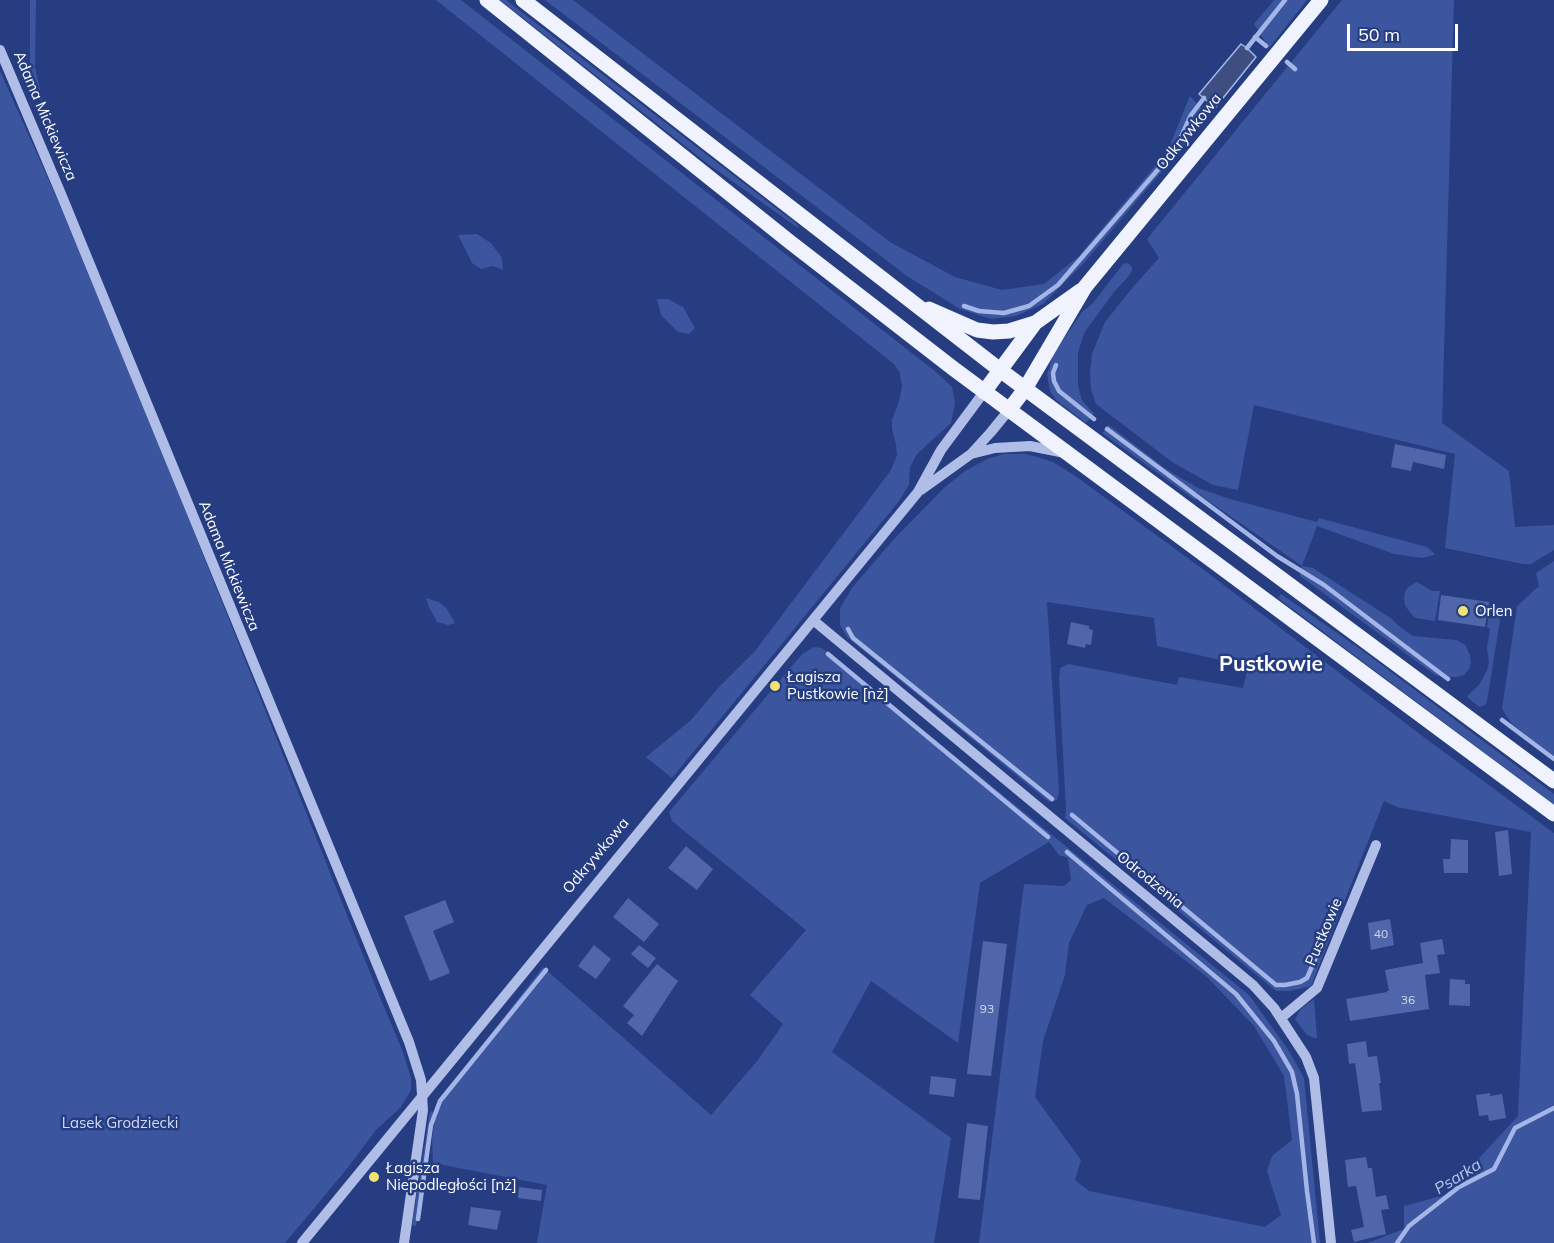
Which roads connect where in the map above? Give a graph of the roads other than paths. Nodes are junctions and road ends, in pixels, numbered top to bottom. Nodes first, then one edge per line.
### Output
1 (487, 0) edge
2 (523, 0) edge
3 (1321, 0) edge
4 (0, 50) edge
5 (1085, 287) junction
6 (912, 302) junction
7 (1035, 323) junction
8 (1000, 370) junction
9 (1025, 389) junction
10 (984, 392) junction
11 (1009, 410) junction
12 (970, 454) junction
13 (1068, 454) junction
14 (918, 492) junction
15 (813, 620) junction
16 (1554, 781) edge
17 (1554, 814) edge
18 (1376, 845) dead end
19 (1281, 1018) junction
20 (423, 1095) junction
21 (302, 1243) edge
22 (404, 1243) edge
23 (1332, 1243) edge

1 - 10 main road
2 - 6 main road
3 - 5 main road, Odkrywkowa
4 - 20 street, Adama Mickiewicza
5 - 7 main road, Odkrywkowa
5 - 9 main road, Odkrywkowa
6 - 7 main road, Odkrywkowa
6 - 8 main road
7 - 8 main road, Odkrywkowa
8 - 9 main road
8 - 10 main road, Odkrywkowa
9 - 11 main road, Odkrywkowa
9 - 16 main road
10 - 11 main road
10 - 14 street, Odkrywkowa
11 - 12 street, Odkrywkowa
11 - 13 main road
12 - 13 street, Odkrywkowa
12 - 14 street, Odkrywkowa
13 - 17 main road
14 - 15 street, Odkrywkowa
15 - 19 street, Odrodzenia
15 - 20 street, Odkrywkowa
18 - 19 street, Pustkowie
19 - 23 street, Odrodzenia
20 - 21 street, Odkrywkowa
20 - 22 street, Adama Mickiewicza

